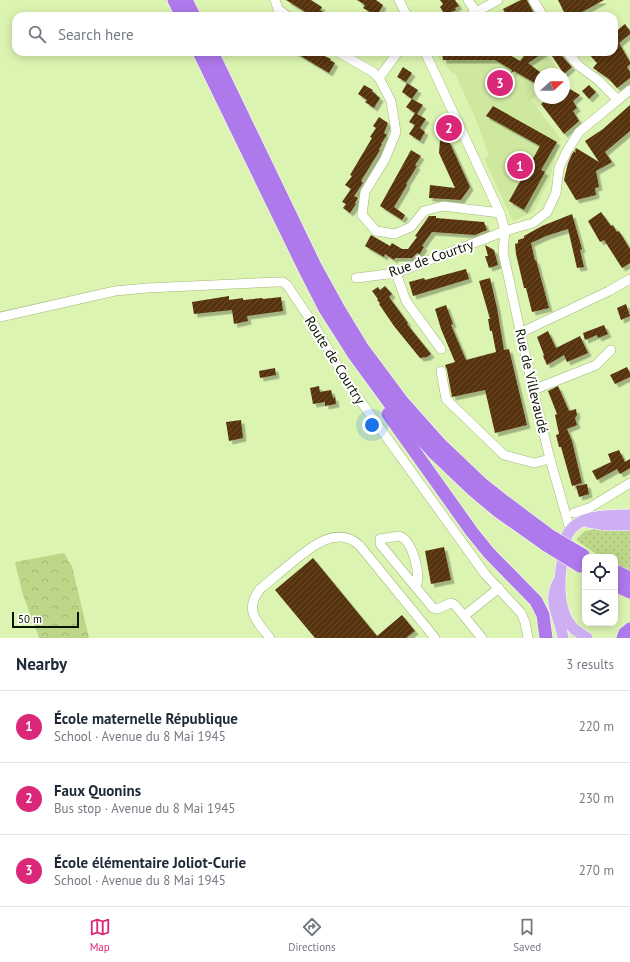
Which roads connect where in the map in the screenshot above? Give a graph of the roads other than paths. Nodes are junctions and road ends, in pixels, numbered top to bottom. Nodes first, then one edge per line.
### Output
1 (174, 0) edge
2 (186, 0) edge
3 (275, 0) edge
4 (399, 0) edge
5 (468, 0) edge
6 (498, 0) edge
7 (533, 0) edge
8 (180, 12) edge
9 (192, 12) edge
10 (282, 12) edge
11 (405, 12) edge
12 (471, 12) edge
13 (476, 12) edge
14 (540, 12) edge
15 (201, 56) edge
16 (214, 56) edge
17 (345, 56) edge
18 (395, 56) edge
19 (427, 56) edge
20 (570, 56) edge
21 (379, 78) junction
22 (630, 90) edge
23 (618, 100) junction
24 (500, 213) junction
25 (505, 231) junction
26 (396, 273) junction
27 (356, 278) dead end
28 (629, 281) edge
29 (0, 317) edge
30 (520, 333) junction
31 (441, 349) dead end
32 (611, 350) dead end
33 (354, 356) junction
34 (441, 371) dead end
35 (533, 390) junction
36 (550, 459) junction
37 (630, 483) edge
38 (574, 513) dead end
39 (630, 515) edge
40 (583, 521) junction
41 (630, 525) edge
42 (570, 529) junction
43 (548, 540) junction
44 (582, 561) edge
45 (618, 572) edge
46 (560, 578) junction
47 (630, 578) edge
48 (618, 586) edge
49 (416, 587) junction
50 (499, 588) junction
51 (630, 592) edge
52 (464, 616) junction
53 (630, 629) edge
54 (270, 638) edge
55 (435, 638) edge
56 (482, 638) edge
57 (528, 638) edge
58 (546, 638) edge
59 (563, 638) edge
60 (587, 638) edge
61 (623, 638) edge

1 - 8 highway
2 - 9 highway
3 - 10 street
4 - 11 street
5 - 12 street
6 - 13 street
7 - 14 street
15 - 33 highway
16 - 43 highway
17 - 21 street
18 - 21 street
19 - 24 street
20 - 23 street
21 - 24 street
22 - 23 street, Rue de Courtry
23 - 25 street, Rue de Courtry
24 - 25 street
25 - 26 street, Rue de Courtry
25 - 30 street, Rue de Villevaudé
26 - 27 street, Rue de Courtry
26 - 31 street
28 - 30 street
29 - 50 street, Route de Courtry
30 - 35 street, Rue de Villevaudé
32 - 35 street
33 - 43 highway
33 - 58 highway
34 - 36 street
35 - 36 street, Rue de Villevaudé
36 - 42 street, Rue de Villevaudé
37 - 38 street
39 - 40 main road
40 - 41 main road
40 - 42 main road
42 - 46 main road
43 - 44 highway, bridge
45 - 47 highway
46 - 59 main road
46 - 60 main road
48 - 51 highway
49 - 49 street
49 - 52 street
50 - 52 street
50 - 57 street, Route de Courtry
52 - 56 street
53 - 61 highway
54 - 55 street

